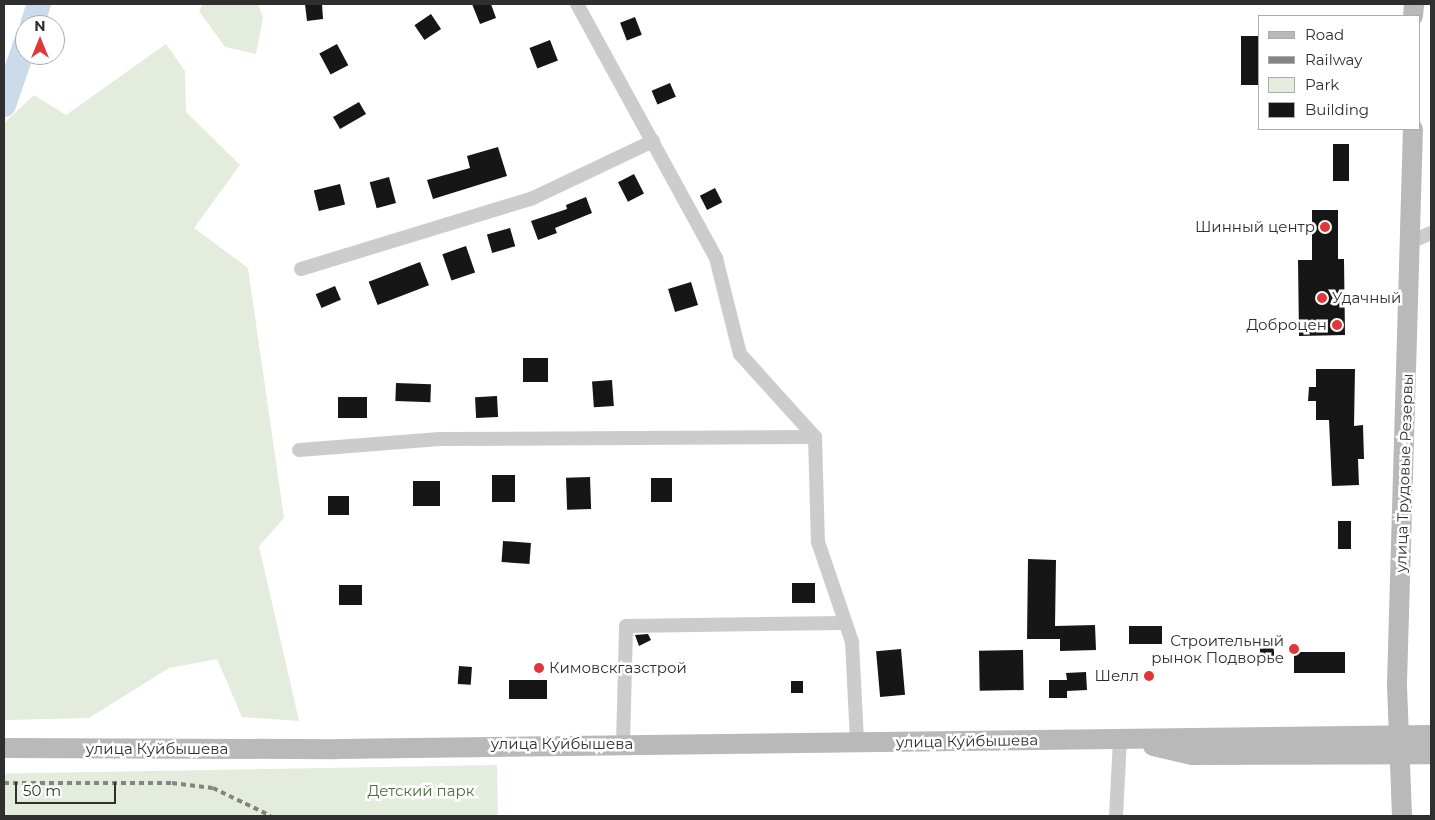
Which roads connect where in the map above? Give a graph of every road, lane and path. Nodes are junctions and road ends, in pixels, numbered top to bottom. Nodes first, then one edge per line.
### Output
1 (577, 4) edge
2 (1413, 130) edge
3 (653, 141) junction
4 (1431, 233) edge
5 (1410, 242) junction
6 (301, 269) dead end
7 (815, 437) junction
8 (299, 450) dead end
9 (845, 623) junction
10 (1431, 735) edge
11 (1120, 739) junction
12 (857, 742) junction
13 (623, 744) junction
14 (1398, 744) junction
15 (4, 748) edge
16 (1431, 754) edge
17 (1116, 816) edge
18 (1402, 816) edge

1 - 3 street
2 - 5 main road, улица Трудовые Резервы
3 - 6 street
3 - 7 street
4 - 5 street
5 - 14 main road, улица Трудовые Резервы
7 - 8 street
7 - 9 street
9 - 12 street
9 - 13 street
10 - 14 main road
11 - 12 main road, улица Куйбышева
11 - 14 main road, улица Куйбышева
11 - 17 street
12 - 13 main road, улица Куйбышева
13 - 15 main road, улица Куйбышева
14 - 16 main road
14 - 18 main road, улица Трудовые Резервы

